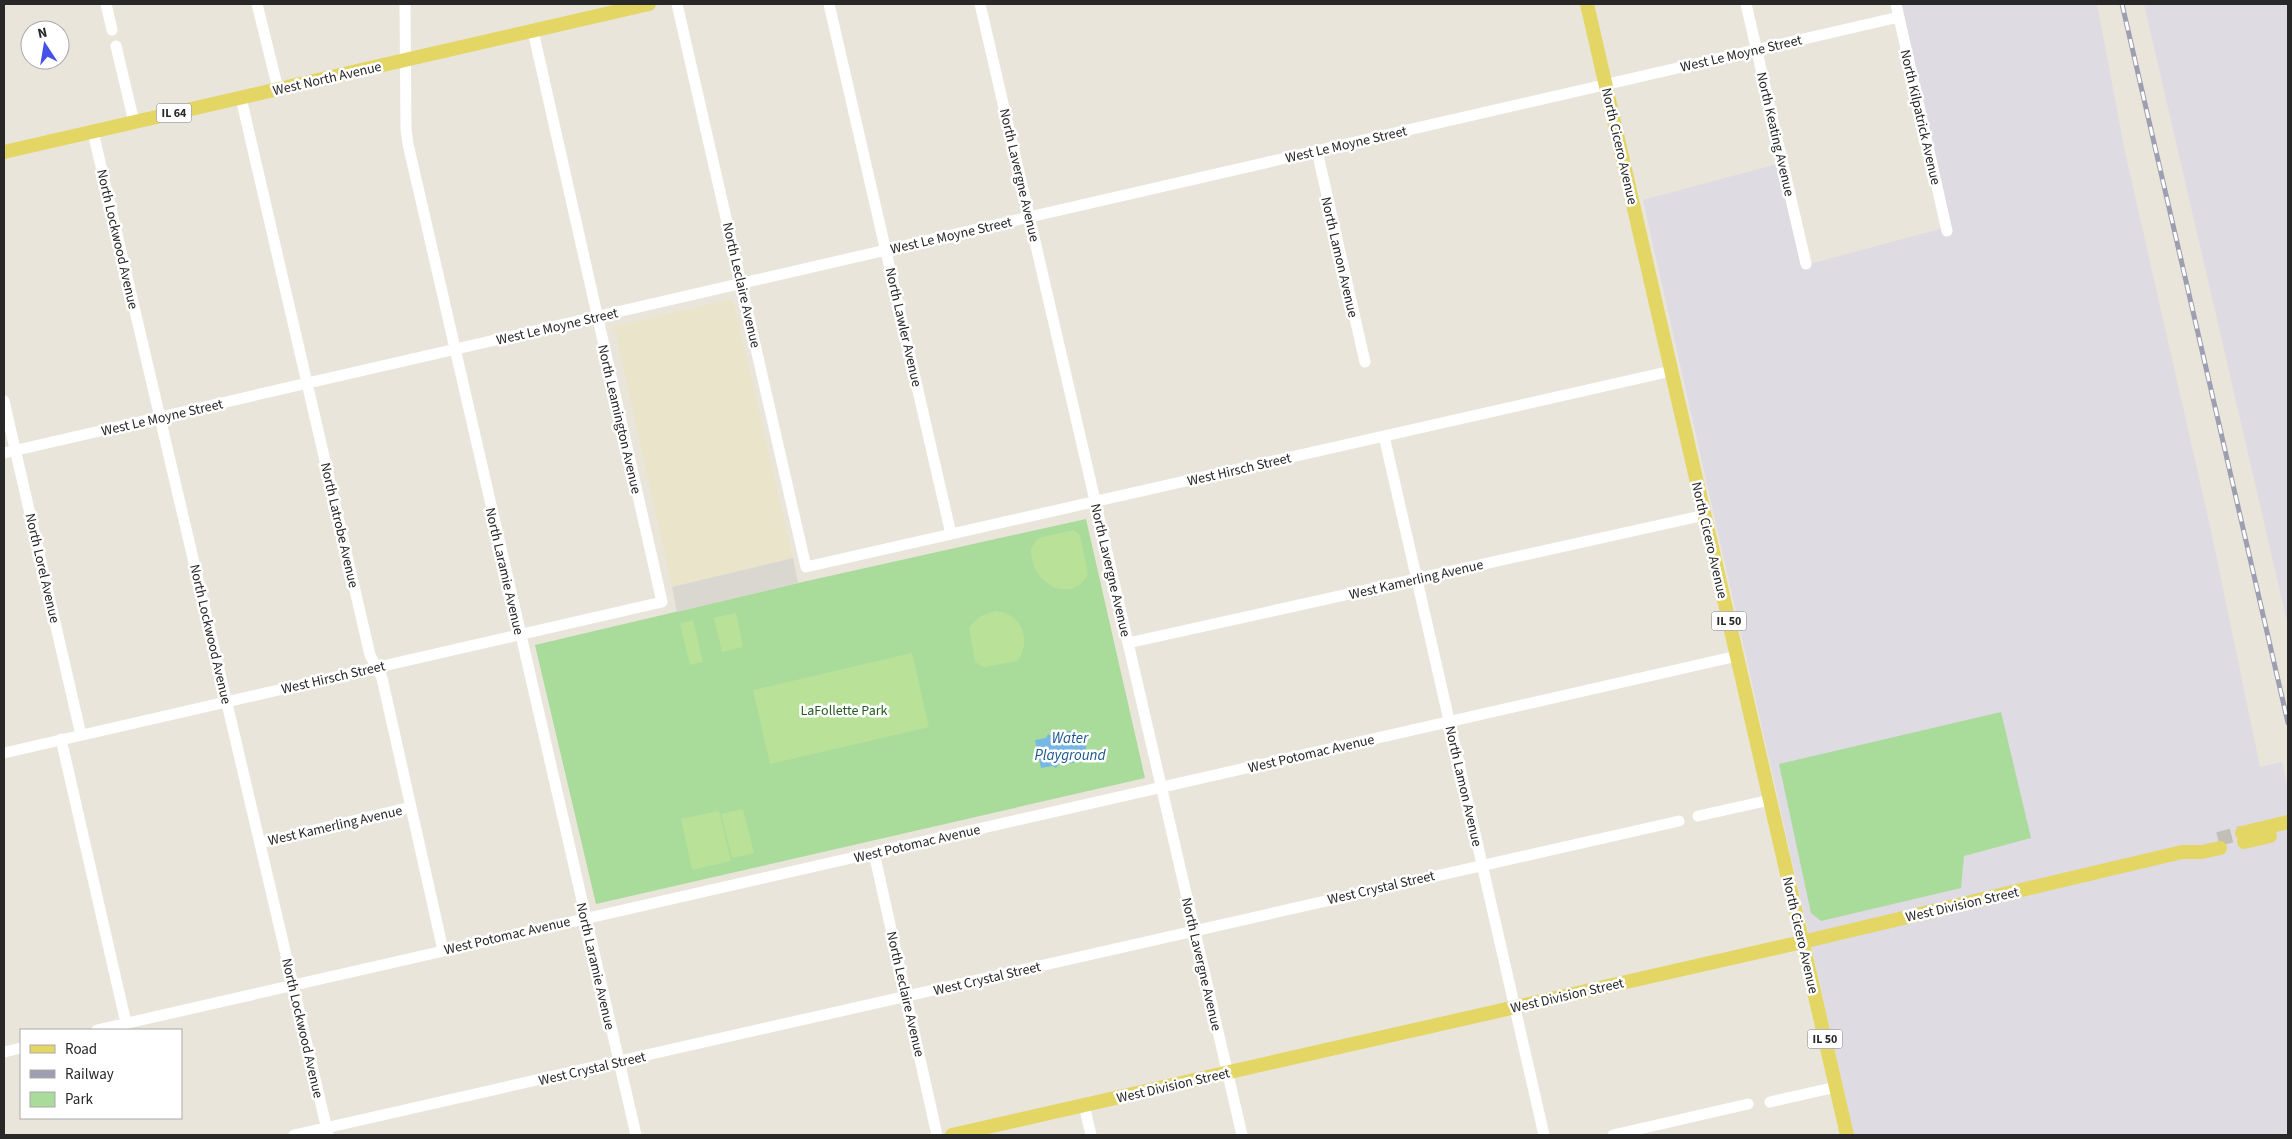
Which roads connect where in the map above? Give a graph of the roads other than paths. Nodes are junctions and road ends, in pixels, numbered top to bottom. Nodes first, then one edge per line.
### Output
1 (106, 4) edge
2 (257, 4) edge
3 (405, 4) edge
4 (649, 4) edge
5 (677, 4) edge
6 (829, 4) edge
7 (980, 4) edge
8 (1587, 4) edge
9 (1746, 4) edge
10 (1896, 4) edge
11 (1899, 17) junction
12 (112, 30) dead end
13 (533, 31) junction
14 (116, 46) dead end
15 (1756, 50) junction
16 (406, 60) junction
17 (1606, 84) junction
18 (278, 89) junction
19 (241, 98) junction
20 (134, 122) junction
21 (93, 132) junction
22 (1317, 151) junction
23 (4, 152) edge
24 (1030, 217) junction
25 (1946, 231) dead end
26 (886, 250) junction
27 (1806, 264) dead end
28 (742, 283) junction
29 (597, 317) junction
30 (454, 350) junction
31 (1364, 362) dead end
32 (1672, 371) junction
33 (307, 384) junction
34 (4, 401) edge
35 (160, 417) junction
36 (1384, 436) junction
37 (16, 450) junction
38 (4, 453) edge
39 (1095, 502) junction
40 (1705, 515) junction
41 (951, 534) junction
42 (806, 567) joint
43 (1417, 579) junction
44 (662, 602) joint
45 (520, 634) junction
46 (1128, 644) junction
47 (1736, 656) junction
48 (376, 667) junction
49 (227, 702) junction
50 (1450, 722) junction
51 (81, 735) junction
52 (61, 740) junction
53 (4, 753) edge
54 (1161, 788) junction
55 (1770, 800) junction
56 (411, 808) junction
57 (1698, 816) dead end
58 (1679, 821) dead end
59 (2288, 822) edge
60 (2288, 832) edge
61 (260, 842) junction
62 (2219, 843) tunnel mouth
63 (874, 853) junction
64 (1482, 864) junction
65 (585, 917) junction
66 (1194, 930) junction
67 (1802, 942) junction
68 (443, 950) junction
69 (293, 985) junction
70 (906, 996) junction
71 (1515, 1007) junction
72 (126, 1023) junction
73 (101, 1029) edge
74 (20, 1048) edge
75 (4, 1052) edge
76 (619, 1062) junction
77 (1227, 1072) junction
78 (1836, 1087) junction
79 (1770, 1102) dead end
80 (1748, 1104) dead end
81 (1084, 1105) junction
82 (328, 1132) edge
83 (294, 1135) edge
84 (636, 1135) edge
85 (938, 1135) edge
86 (952, 1135) edge
87 (1091, 1135) edge
88 (1242, 1135) edge
89 (1544, 1135) edge
90 (1613, 1135) edge
91 (1847, 1135) edge

1 - 12 street
2 - 18 street
3 - 16 street, North Laramie Avenue
4 - 13 main road, West North Avenue / IL 64
5 - 28 street, North Leclaire Avenue
6 - 26 street, North Lawler Avenue
7 - 24 street, North Lavergne Avenue
8 - 17 main road, North Cicero Avenue / IL 50
9 - 15 street, North Keating Avenue
10 - 11 street, North Kilpatrick Avenue
11 - 15 street, West Le Moyne Street
11 - 25 street, North Kilpatrick Avenue
13 - 16 main road, West North Avenue / IL 64
13 - 29 street, North Leamington Avenue
14 - 20 street
15 - 17 street, West Le Moyne Street
15 - 27 street, North Keating Avenue
16 - 18 main road, West North Avenue / IL 64
16 - 30 street, North Laramie Avenue
17 - 22 street, West Le Moyne Street
17 - 32 main road, North Cicero Avenue / IL 50
18 - 19 main road, West North Avenue / IL 64
19 - 20 main road, West North Avenue / IL 64
19 - 33 street, North Latrobe Avenue
20 - 21 main road, West North Avenue / IL 64
21 - 23 main road, West North Avenue / IL 64
21 - 35 street, North Lockwood Avenue
22 - 24 street, West Le Moyne Street
22 - 31 street, North Lamon Avenue
24 - 26 street, West Le Moyne Street
24 - 39 street, North Lavergne Avenue
26 - 28 street, West Le Moyne Street
26 - 41 street, North Lawler Avenue
28 - 29 street, West Le Moyne Street
28 - 42 street, North Leclaire Avenue
29 - 30 street, West Le Moyne Street
29 - 44 street, North Leamington Avenue
30 - 33 street, West Le Moyne Street
30 - 45 street, North Laramie Avenue
32 - 36 street, West Hirsch Street
32 - 40 main road, North Cicero Avenue / IL 50
33 - 35 street, West Le Moyne Street
33 - 48 street, North Latrobe Avenue
34 - 37 street, North Lorel Avenue
35 - 37 street, West Le Moyne Street
35 - 49 street, North Lockwood Avenue
36 - 39 street, West Hirsch Street
36 - 43 street, North Lamon Avenue
37 - 38 street, West Le Moyne Street
37 - 51 street, North Lorel Avenue
39 - 41 street, West Hirsch Street
39 - 46 street, North Lavergne Avenue
40 - 43 street, West Kamerling Avenue
40 - 47 main road, North Cicero Avenue / IL 50
41 - 42 street, West Hirsch Street
43 - 46 street, West Kamerling Avenue
43 - 50 street, North Lamon Avenue
44 - 45 street, West Hirsch Street
45 - 48 street, West Hirsch Street
45 - 65 street, North Laramie Avenue
46 - 54 street, North Lavergne Avenue
47 - 50 street, West Potomac Avenue
47 - 55 main road, North Cicero Avenue / IL 50
48 - 49 street, West Hirsch Street
48 - 56 street, North Latrobe Avenue
49 - 51 street, West Hirsch Street
49 - 61 street, North Lockwood Avenue
50 - 54 street, West Potomac Avenue
50 - 64 street, North Lamon Avenue
51 - 52 street, West Hirsch Street
52 - 53 street, West Hirsch Street
52 - 72 street
54 - 63 street, West Potomac Avenue
54 - 66 street, North Lavergne Avenue
55 - 57 street
55 - 67 main road, North Cicero Avenue / IL 50
56 - 61 street, West Kamerling Avenue
56 - 68 street, North Latrobe Avenue
58 - 64 street, West Crystal Street
59 - 60 main road
61 - 69 street, North Lockwood Avenue
62 - 67 main road, West Division Street
63 - 65 street, West Potomac Avenue
63 - 70 street, North Leclaire Avenue
64 - 66 street, West Crystal Street
64 - 71 street, North Lamon Avenue
65 - 68 street, West Potomac Avenue
65 - 76 street, North Laramie Avenue
66 - 70 street, West Crystal Street
66 - 77 street, North Lavergne Avenue
67 - 71 main road, West Division Street
67 - 78 main road, North Cicero Avenue / IL 50
68 - 69 street, West Potomac Avenue
69 - 72 street, West Potomac Avenue
69 - 82 street, North Lockwood Avenue
70 - 76 street, West Crystal Street
70 - 85 street, North Leclaire Avenue
71 - 77 main road, West Division Street
71 - 89 street, North Lamon Avenue
72 - 73 street, West Potomac Avenue
74 - 75 street
76 - 82 street, West Crystal Street
76 - 84 street, North Laramie Avenue
77 - 81 main road, West Division Street
77 - 88 street, North Lavergne Avenue
78 - 79 street
78 - 91 main road, North Cicero Avenue / IL 50
80 - 90 street
81 - 86 main road, West Division Street
81 - 87 street
82 - 83 street, West Crystal Street

